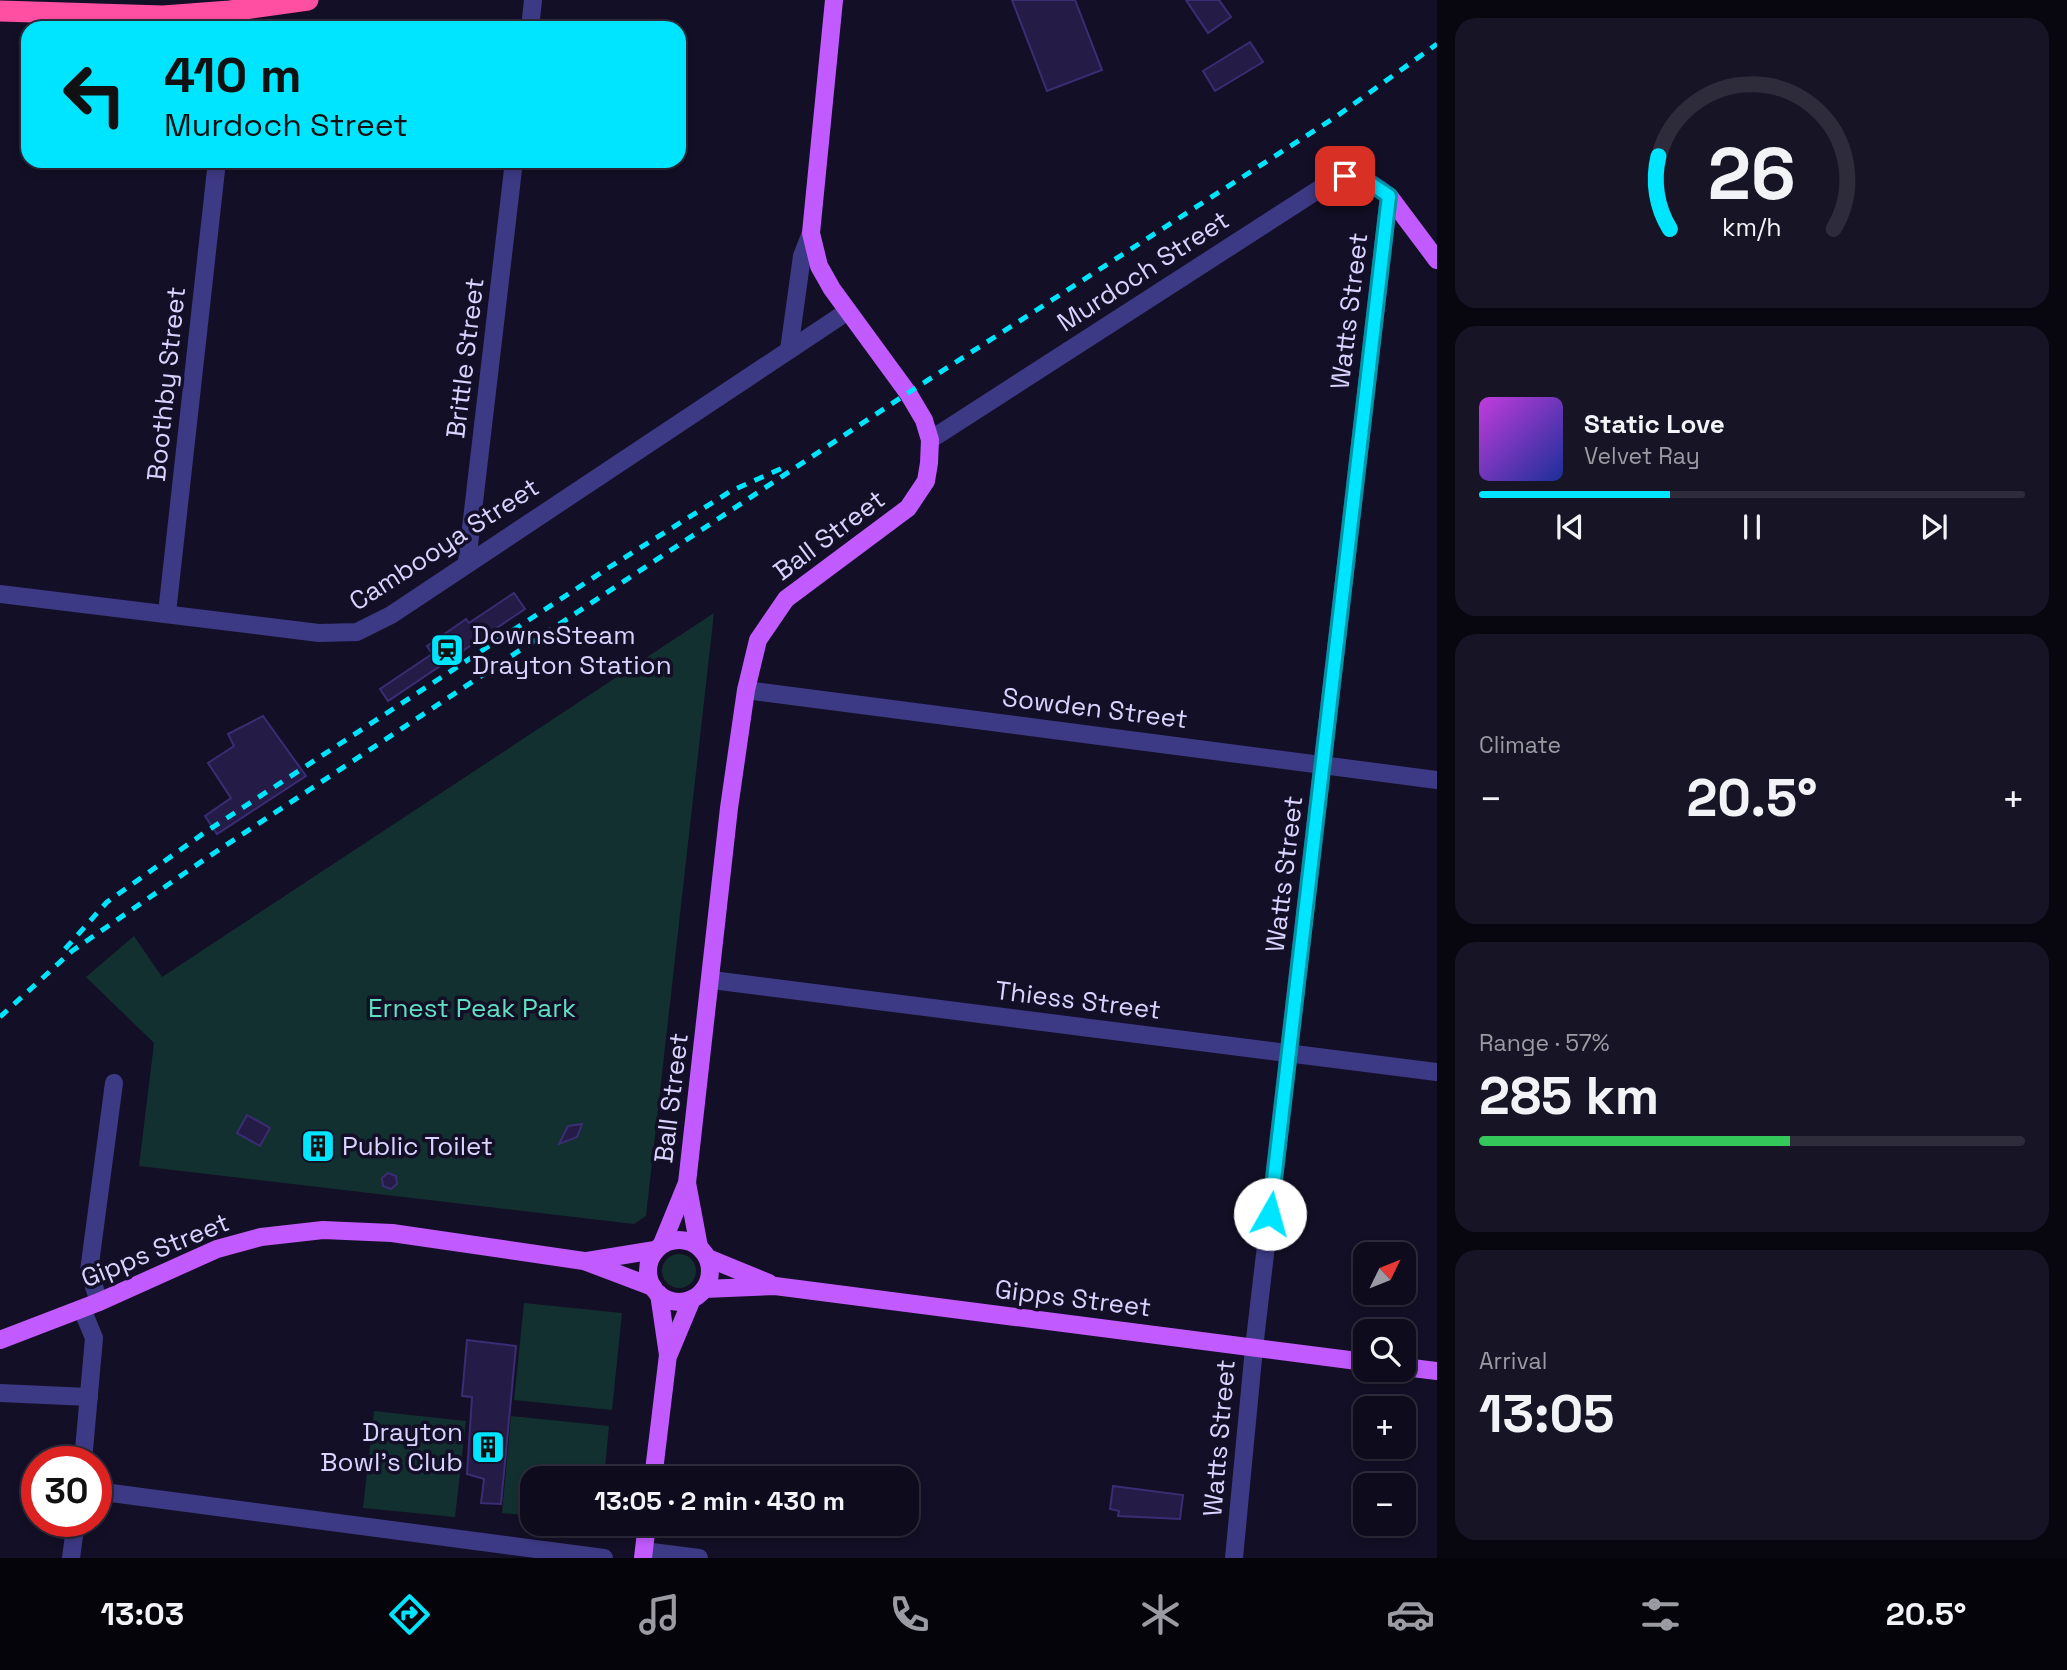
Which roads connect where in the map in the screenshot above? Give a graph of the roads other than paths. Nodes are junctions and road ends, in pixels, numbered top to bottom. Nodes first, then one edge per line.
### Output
1 (308, 0) edge
2 (533, 0) edge
3 (834, 0) edge
4 (0, 11) edge
5 (231, 20) edge
6 (531, 21) edge
7 (216, 168) edge
8 (513, 168) edge
9 (1389, 196) junction
10 (811, 233) junction
11 (1437, 260) edge
12 (848, 311) junction
13 (789, 350) junction
14 (930, 440) junction
15 (467, 562) junction
16 (0, 594) edge
17 (167, 613) junction
18 (746, 690) junction
19 (1324, 764) junction
20 (1437, 780) edge
21 (712, 980) junction
22 (1290, 1054) junction
23 (1437, 1072) edge
24 (114, 1083) dead end
25 (687, 1183) junction
26 (659, 1247) junction
27 (703, 1252) junction
28 (584, 1261) junction
29 (775, 1286) junction
30 (656, 1291) junction
31 (698, 1294) junction
32 (99, 1302) junction
33 (82, 1309) junction
34 (0, 1339) edge
35 (1254, 1348) junction
36 (668, 1354) junction
37 (1353, 1360) edge
38 (1416, 1368) edge
39 (1437, 1371) edge
40 (0, 1393) edge
41 (89, 1397) junction
42 (84, 1446) edge
43 (655, 1466) edge
44 (112, 1493) edge
45 (645, 1536) edge
46 (74, 1537) edge
47 (643, 1554) edge
48 (71, 1558) edge
49 (604, 1558) edge
50 (699, 1558) edge
51 (1234, 1558) edge

1 - 5 highway
2 - 6 street
3 - 10 main road
4 - 5 highway
7 - 17 street, Boothby Street
8 - 15 street, Brittle Street
9 - 11 main road
9 - 14 street, Murdoch Street
9 - 19 street, Watts Street
10 - 12 main road
10 - 13 street
12 - 13 street, Cambooya Street
12 - 14 main road
13 - 15 street, Cambooya Street
14 - 18 main road, Ball Street
15 - 17 street, Cambooya Street
16 - 17 street, Cambooya Street
18 - 19 street, Sowden Street
18 - 21 main road, Ball Street
19 - 20 street, Sowden Street
19 - 22 street, Watts Street
21 - 22 street, Thiess Street
21 - 25 main road, Ball Street
22 - 23 street, Thiess Street
22 - 35 street, Watts Street
24 - 32 street
25 - 26 main road, Ball Street
25 - 27 main road, Ball Street
26 - 27 main road
26 - 28 main road, Gipps Street
26 - 30 main road
27 - 29 main road, Gipps Street
27 - 31 main road
28 - 30 main road, Gipps Street
28 - 32 main road, Gipps Street
29 - 31 main road, Gipps Street
29 - 35 main road, Gipps Street
30 - 31 main road
30 - 36 main road
31 - 36 main road
32 - 33 main road, Gipps Street
33 - 34 main road, Gipps Street
33 - 41 street
35 - 37 main road, Gipps Street
35 - 51 street, Watts Street
36 - 43 main road
38 - 39 main road
40 - 41 street
41 - 42 street
44 - 49 street
45 - 47 main road
46 - 48 street
47 - 50 street

